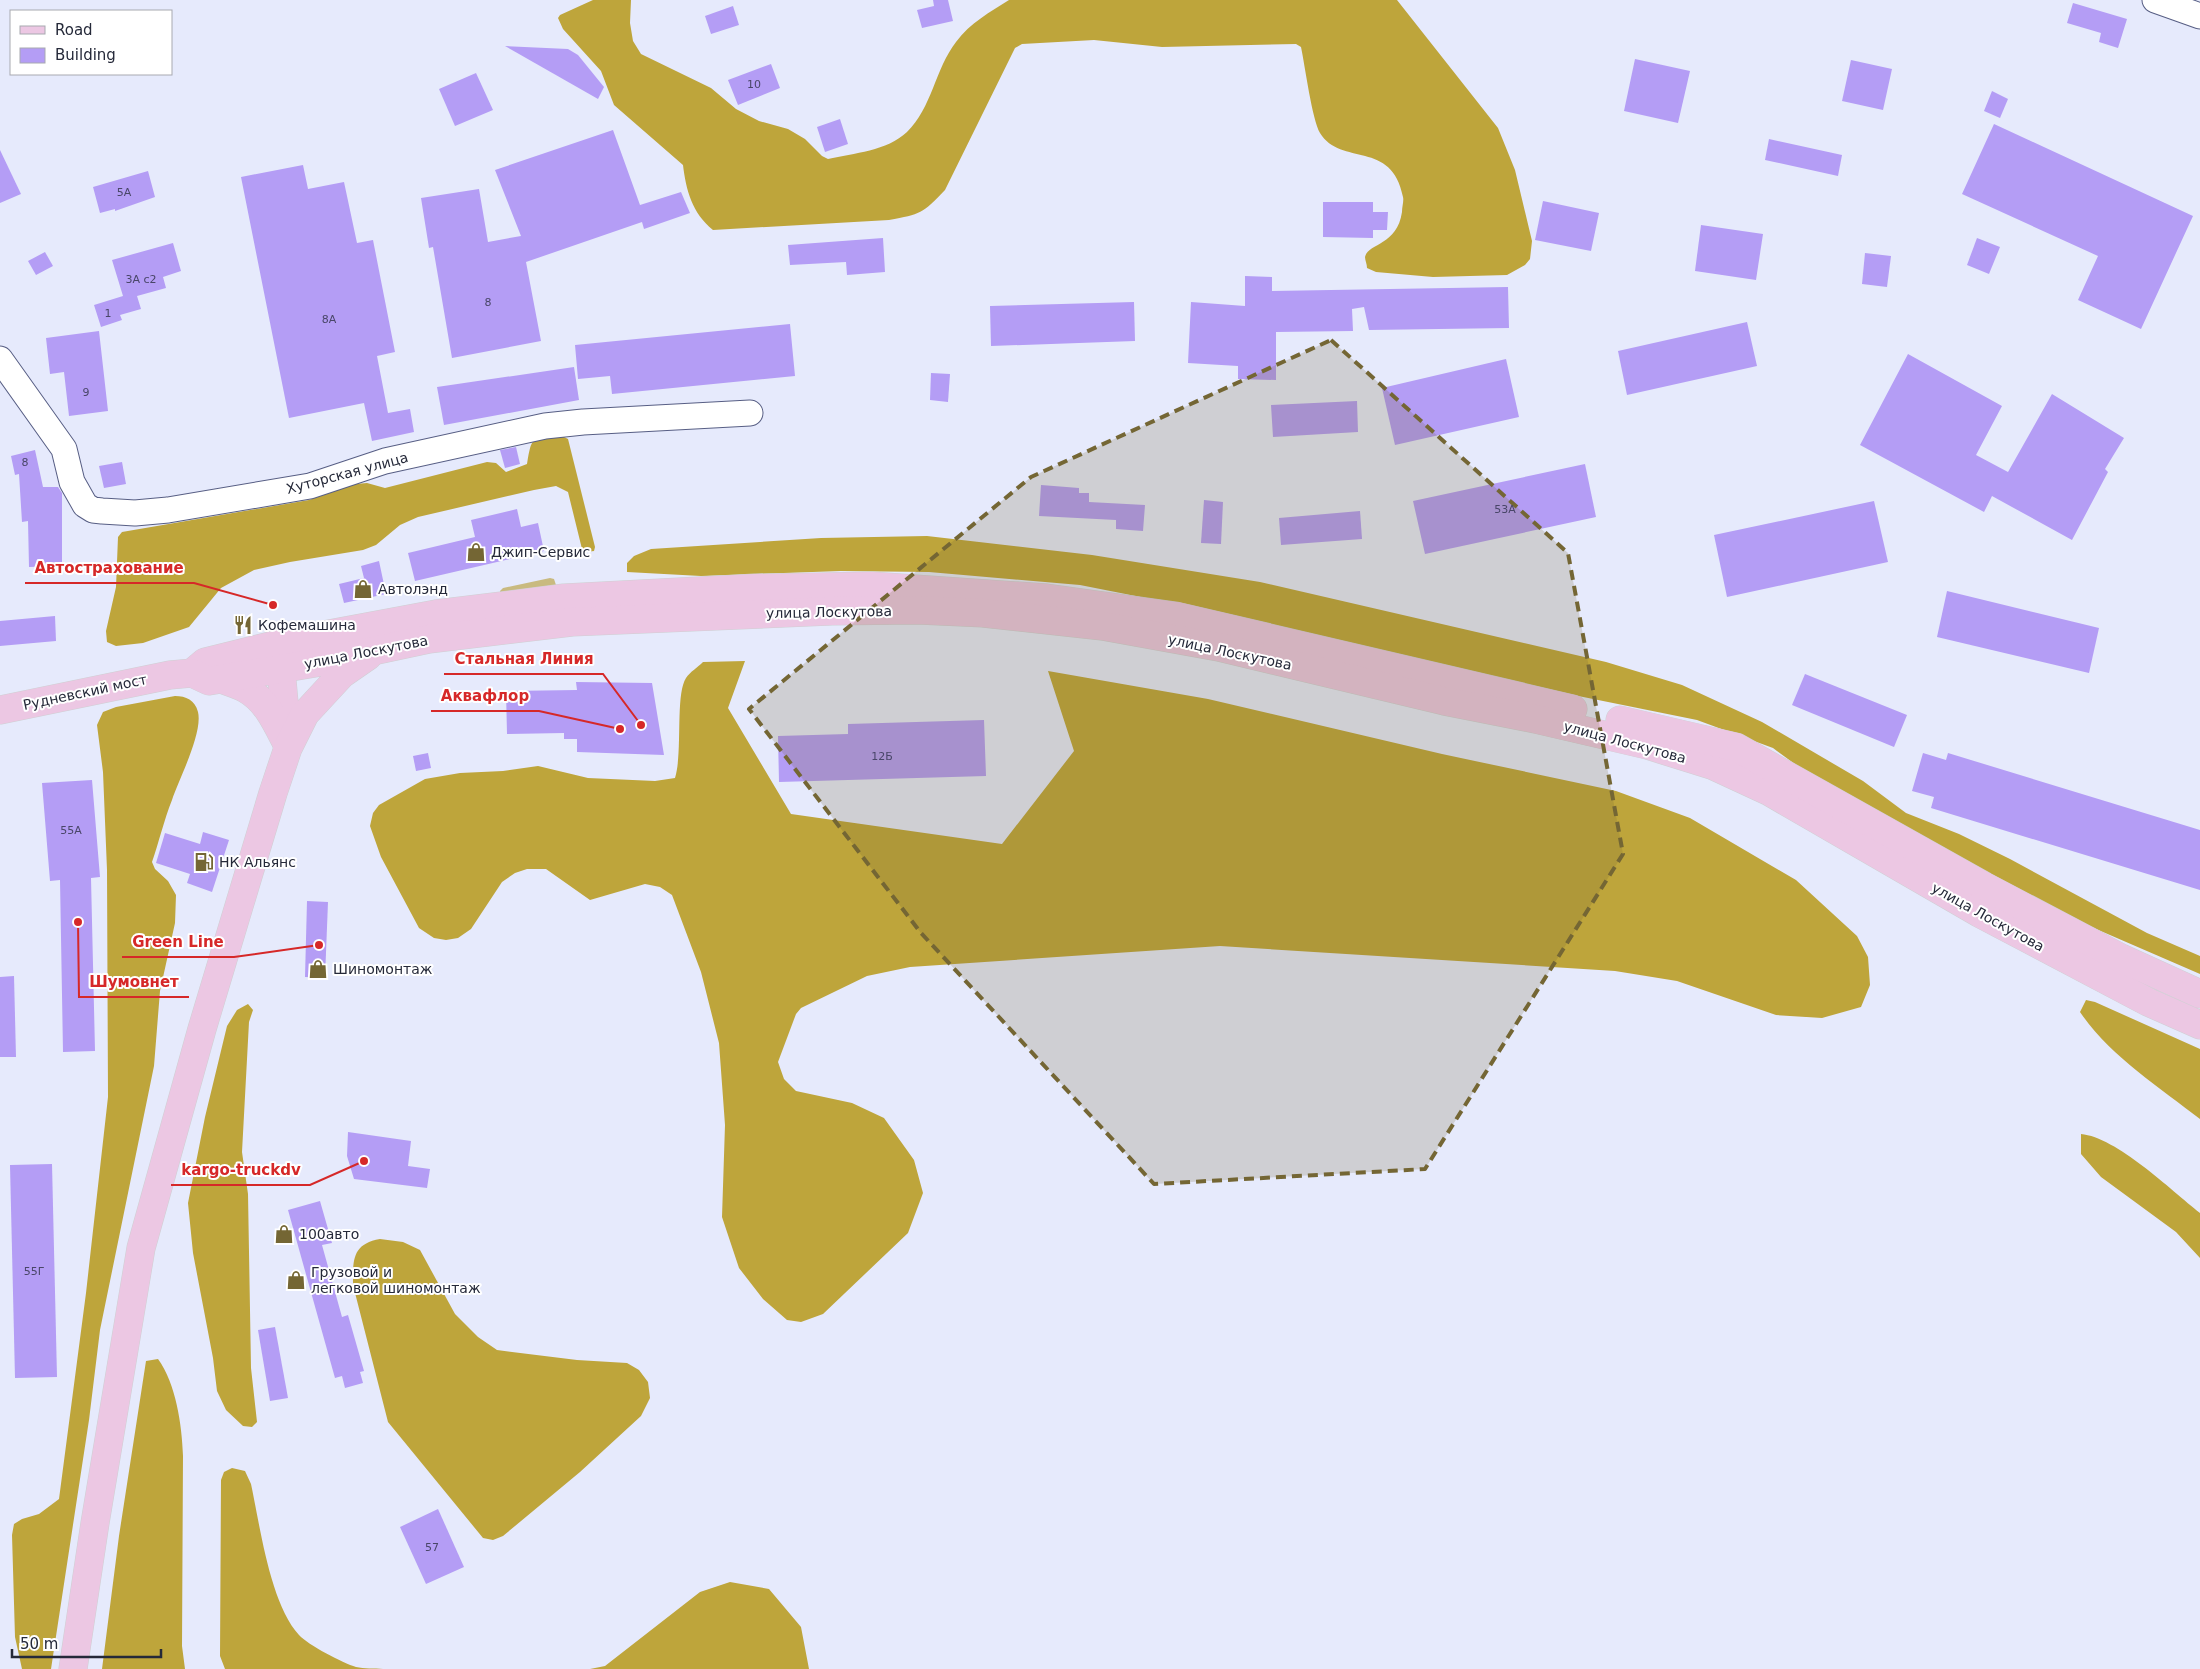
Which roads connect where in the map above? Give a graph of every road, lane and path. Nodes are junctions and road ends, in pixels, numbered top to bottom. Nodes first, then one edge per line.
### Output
1 (2156, 0) edge
2 (2200, 16) edge
3 (0, 359) edge
4 (750, 413) dead end
5 (378, 650) junction
6 (277, 657) junction
7 (181, 674) junction
8 (221, 679) junction
9 (0, 710) edge
10 (288, 748) junction
11 (2200, 994) edge
12 (2200, 1025) edge
13 (72, 1669) edge

1 - 2 street
3 - 4 street, Хуторская улица
5 - 6 main road, улица Лоскутова
5 - 10 main road
5 - 12 main road, улица Лоскутова
6 - 7 main road, улица Лоскутова
6 - 8 main road, улица Лоскутова
6 - 10 main road
6 - 11 main road, улица Лоскутова
7 - 8 main road, улица Лоскутова
7 - 9 main road, Рудневский мост
8 - 10 main road
10 - 13 main road

